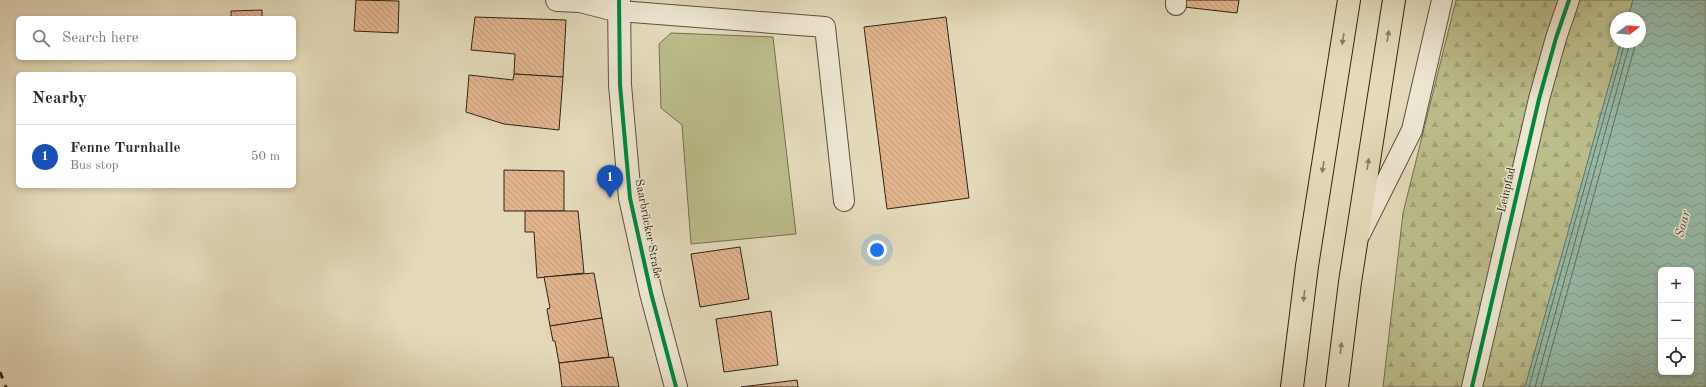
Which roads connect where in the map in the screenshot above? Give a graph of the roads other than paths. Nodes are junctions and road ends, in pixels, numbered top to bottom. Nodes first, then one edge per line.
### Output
1 (557, 0) edge
2 (1349, 0) edge
3 (1394, 0) edge
4 (1442, 0) edge
5 (1569, 0) edge
6 (619, 5) edge
7 (844, 201) dead end
8 (1356, 243) junction
9 (676, 387) edge
10 (1292, 387) edge
11 (1337, 387) edge
12 (1472, 387) edge

1 - 6 street
2 -> 10 highway
8 -> 3 highway
4 - 8 lane
5 - 12 lane, Leinpfad
6 - 7 lane
6 - 9 street, Saarbrücker Straße
11 -> 8 highway

